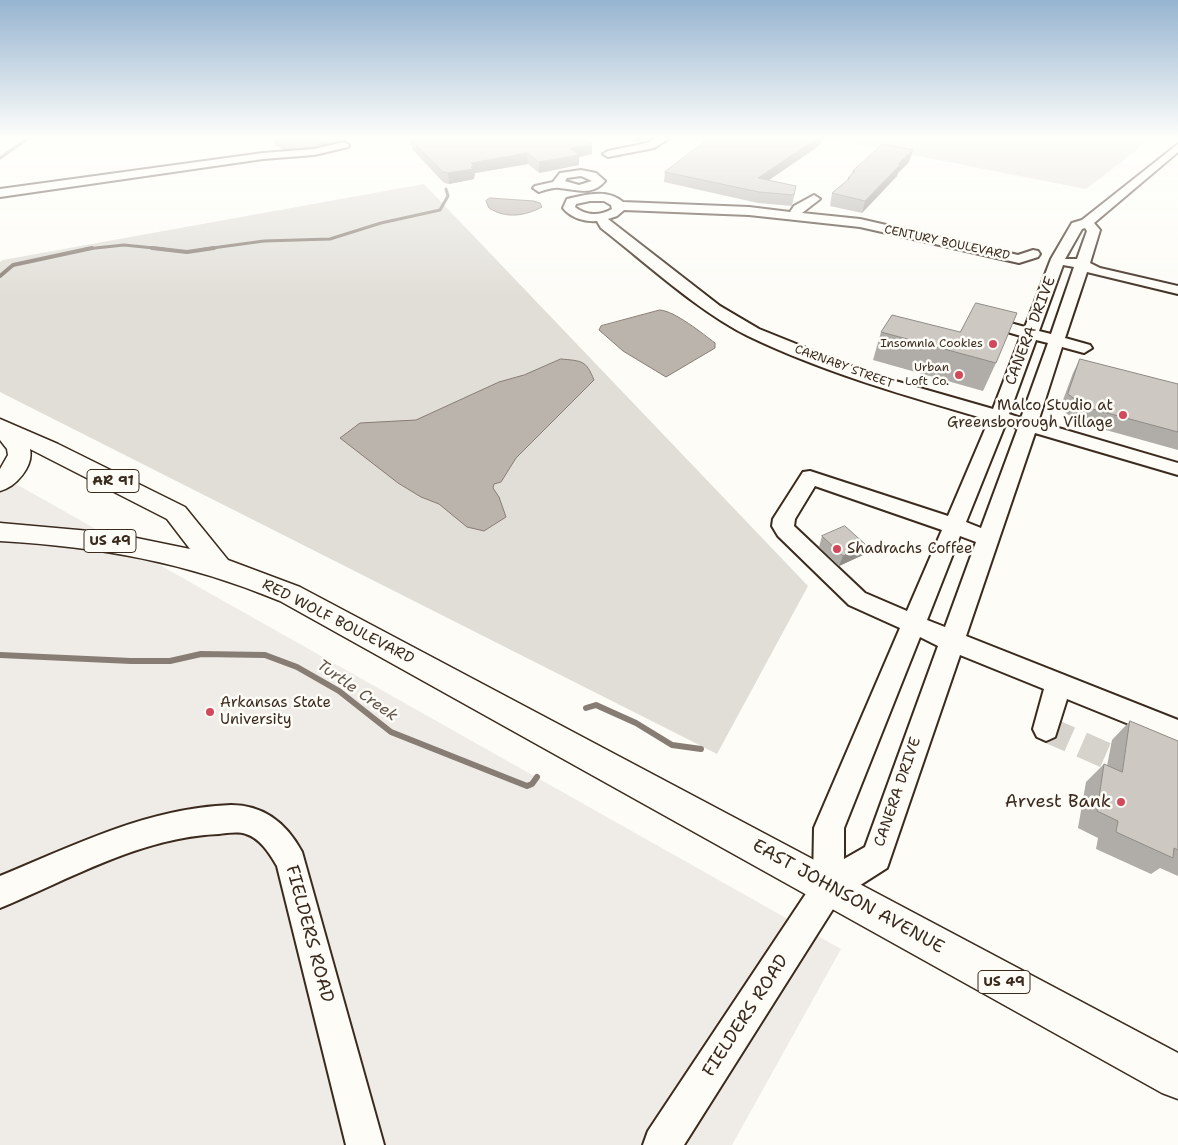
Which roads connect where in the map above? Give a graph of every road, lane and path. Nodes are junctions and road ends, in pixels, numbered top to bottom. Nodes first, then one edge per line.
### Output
1 (18, 190) edge
2 (582, 190) edge
3 (1125, 190) edge
4 (587, 192) junction
5 (0, 193) edge
6 (814, 199) dead end
7 (619, 206) junction
8 (794, 216) junction
9 (600, 217) junction
10 (1086, 223) junction
11 (1058, 259) junction
12 (1082, 264) junction
13 (1178, 281) edge
14 (1178, 290) edge
15 (985, 321) edge
16 (1030, 334) junction
17 (1056, 341) junction
18 (1084, 348) dead end
19 (998, 417) junction
20 (1028, 425) junction
21 (0, 427) edge
22 (1178, 469) edge
23 (0, 483) edge
24 (953, 525) junction
25 (0, 532) edge
26 (988, 538) junction
27 (217, 565) junction
28 (913, 624) junction
29 (952, 641) junction
30 (1058, 684) junction
31 (518, 717) joint
32 (1046, 729) dead end
33 (1178, 732) edge
34 (829, 887) junction
35 (0, 892) edge
36 (1178, 1077) edge
37 (365, 1145) edge
38 (662, 1145) edge

1 - 5 street
2 - 4 street
3 - 10 street, CANERA DRIVE
4 - 7 street
4 - 9 street
6 - 8 street
7 - 8 street, CENTURY BOULEVARD
7 - 9 street
8 - 11 street, CENTURY BOULEVARD
9 - 19 street, CARNABY STREET
10 - 11 street, CANERA DRIVE
10 - 12 street, CANERA DRIVE
11 - 12 street, CENTURY BOULEVARD
11 - 16 street, CANERA DRIVE
12 - 13 street, CENTURY BOULEVARD
12 - 14 street, CENTURY BOULEVARD
12 - 17 street, CANERA DRIVE
15 - 16 street
16 - 17 street
16 - 19 street, CANERA DRIVE
17 - 18 street
17 - 20 street, CANERA DRIVE
19 - 20 street, CARNABY STREET
19 - 24 street, CANERA DRIVE
20 - 22 street, CARNABY STREET
20 - 26 street, CANERA DRIVE
21 - 23 highway
21 - 27 highway, AR 91
24 - 26 street
24 - 28 street, CANERA DRIVE
24 - 28 street
25 - 27 highway, RED WOLF BOULEVARD / US 49
26 - 29 street, CANERA DRIVE
27 - 31 highway, RED WOLF BOULEVARD / US 49
28 - 29 street
28 - 34 street, CANERA DRIVE
29 - 30 street
29 - 34 street, CANERA DRIVE
30 - 32 street
30 - 33 street
31 - 34 highway, EAST JOHNSON AVENUE / US 49
34 - 36 highway, EAST JOHNSON AVENUE / US 49
34 - 38 street, FIELDERS ROAD
35 - 37 street, FIELDERS ROAD

